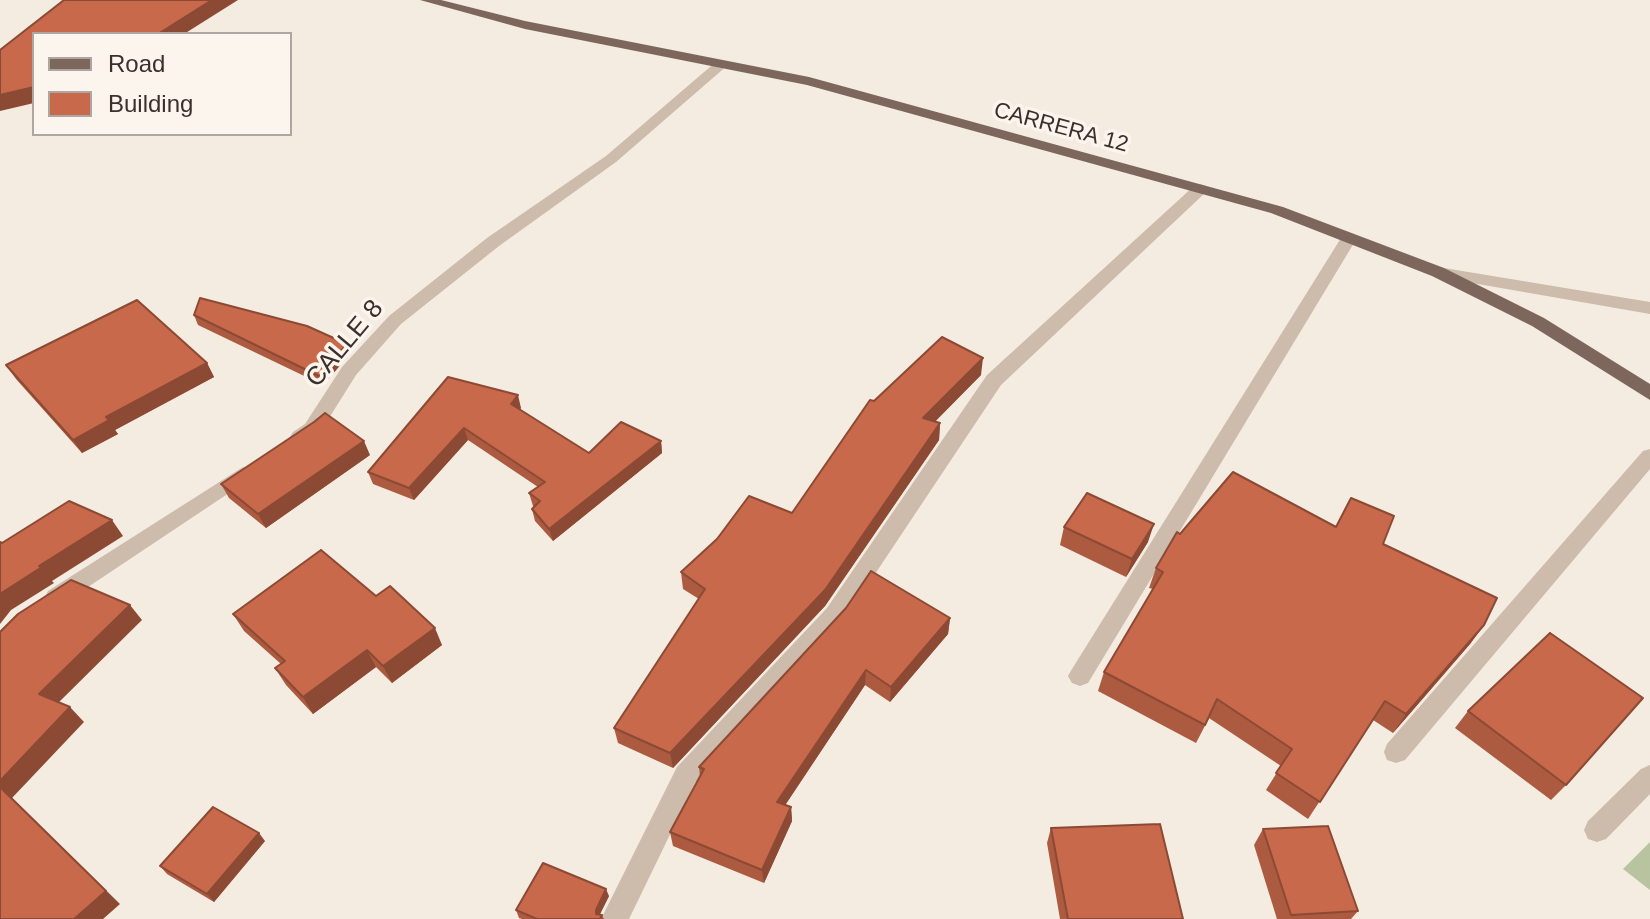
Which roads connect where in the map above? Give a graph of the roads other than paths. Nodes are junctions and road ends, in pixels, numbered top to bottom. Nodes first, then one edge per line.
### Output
1 (426, 0) edge
2 (722, 64) junction
3 (1200, 189) junction
4 (1349, 238) junction
5 (1438, 272) junction
6 (1650, 308) edge
7 (1650, 393) edge
8 (285, 447) edge
9 (1650, 456) edge
10 (259, 464) edge
11 (34, 611) edge
12 (1080, 676) dead end
13 (1396, 752) dead end
14 (1650, 777) edge
15 (1597, 830) dead end
16 (615, 919) edge

1 - 2 main road, CARRERA 12
2 - 3 main road, CARRERA 12
2 - 8 street, CALLE 8
3 - 4 main road, CARRERA 12
3 - 16 street
4 - 5 main road, CARRERA 12
4 - 12 street
5 - 6 street
5 - 7 main road, CARRERA 12
9 - 13 street
10 - 11 street
14 - 15 street

